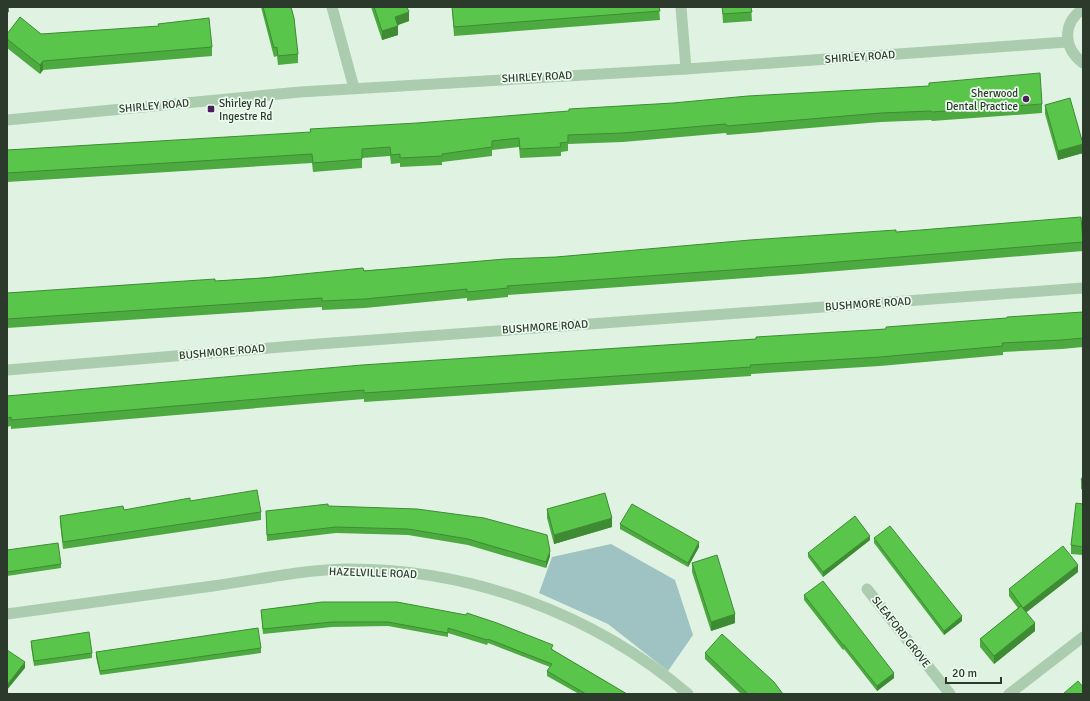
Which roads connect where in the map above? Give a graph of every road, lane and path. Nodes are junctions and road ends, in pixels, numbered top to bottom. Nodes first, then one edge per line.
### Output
1 (332, 7) edge
2 (681, 7) edge
3 (1083, 9) edge
4 (1068, 42) junction
5 (1083, 63) edge
6 (686, 69) junction
7 (354, 88) junction
8 (7, 120) edge
9 (1083, 288) edge
10 (7, 370) edge
11 (867, 588) dead end
12 (7, 614) edge
13 (1083, 637) edge
14 (688, 694) edge
15 (950, 694) edge
16 (1009, 694) edge

1 - 7 street
2 - 6 street
3 - 4 street
4 - 5 street
4 - 6 street, SHIRLEY ROAD
6 - 7 street, SHIRLEY ROAD
7 - 8 street, SHIRLEY ROAD
9 - 10 street, BUSHMORE ROAD
11 - 15 street, SLEAFORD GROVE
12 - 14 street, HAZELVILLE ROAD
13 - 16 street

